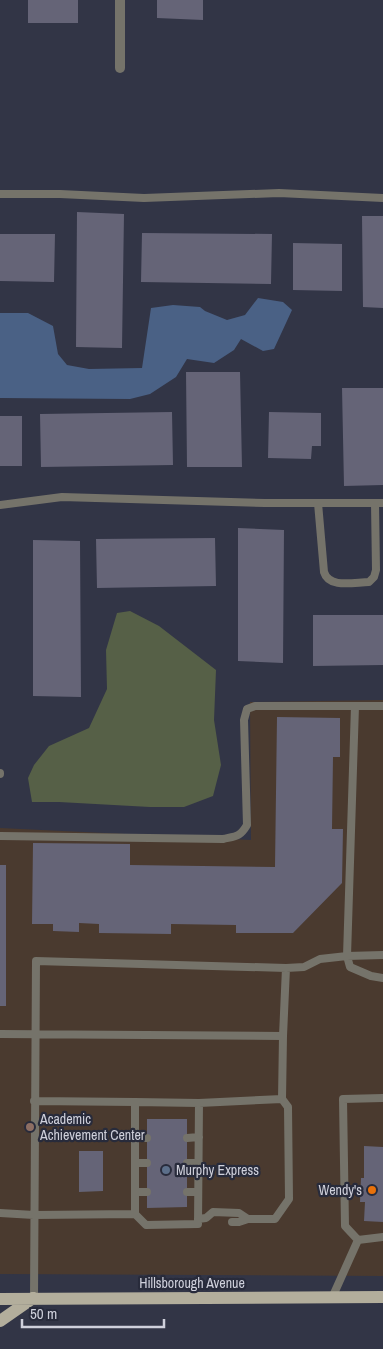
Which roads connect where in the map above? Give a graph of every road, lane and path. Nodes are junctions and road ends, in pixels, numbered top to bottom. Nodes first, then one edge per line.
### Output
1 (120, 0) edge
2 (120, 68) dead end
3 (0, 194) edge
4 (383, 198) edge
5 (318, 503) junction
6 (379, 503) edge
7 (0, 505) edge
8 (355, 706) junction
9 (383, 706) edge
10 (0, 836) edge
11 (347, 956) junction
12 (383, 956) edge
13 (286, 968) junction
14 (383, 978) edge
15 (0, 1034) edge
16 (35, 1034) junction
17 (283, 1036) junction
18 (383, 1098) edge
19 (282, 1099) junction
20 (34, 1101) junction
21 (135, 1102) junction
22 (199, 1102) junction
23 (199, 1137) junction
24 (135, 1138) junction
25 (147, 1138) dead end
26 (187, 1138) dead end
27 (135, 1163) junction
28 (147, 1163) dead end
29 (187, 1163) dead end
30 (199, 1163) junction
31 (136, 1192) junction
32 (147, 1192) dead end
33 (187, 1192) dead end
34 (198, 1192) junction
35 (0, 1214) edge
36 (136, 1214) junction
37 (34, 1215) junction
38 (248, 1219) junction
39 (206, 1220) junction
40 (232, 1222) dead end
41 (383, 1237) edge
42 (358, 1240) junction
43 (383, 1297) edge
44 (34, 1298) junction
45 (332, 1298) junction
46 (0, 1299) edge
47 (0, 1321) edge

1 - 2 street
3 - 4 lane
5 - 6 lane
5 - 6 lane
5 - 7 lane
8 - 9 lane
8 - 10 lane
8 - 11 lane
11 - 12 lane
11 - 13 lane
11 - 14 lane
13 - 16 lane
13 - 17 lane
15 - 16 lane
16 - 17 lane
16 - 20 lane
17 - 19 lane
18 - 42 lane
19 - 22 lane
19 - 38 lane
20 - 21 lane
20 - 37 lane
21 - 22 lane
21 - 24 lane
22 - 23 lane
23 - 26 lane
23 - 30 lane
24 - 25 lane
24 - 27 lane
27 - 28 lane
27 - 31 lane
29 - 30 lane
30 - 34 lane
31 - 32 lane
31 - 36 lane
33 - 34 lane
34 - 39 lane
35 - 37 lane
36 - 37 lane
36 - 39 lane
37 - 44 lane
38 - 39 lane
38 - 40 lane
41 - 42 lane
42 - 45 lane
43 - 45 main road, Hillsborough Avenue
44 - 45 main road, Hillsborough Avenue
44 - 46 main road, Hillsborough Avenue
44 - 47 main road

